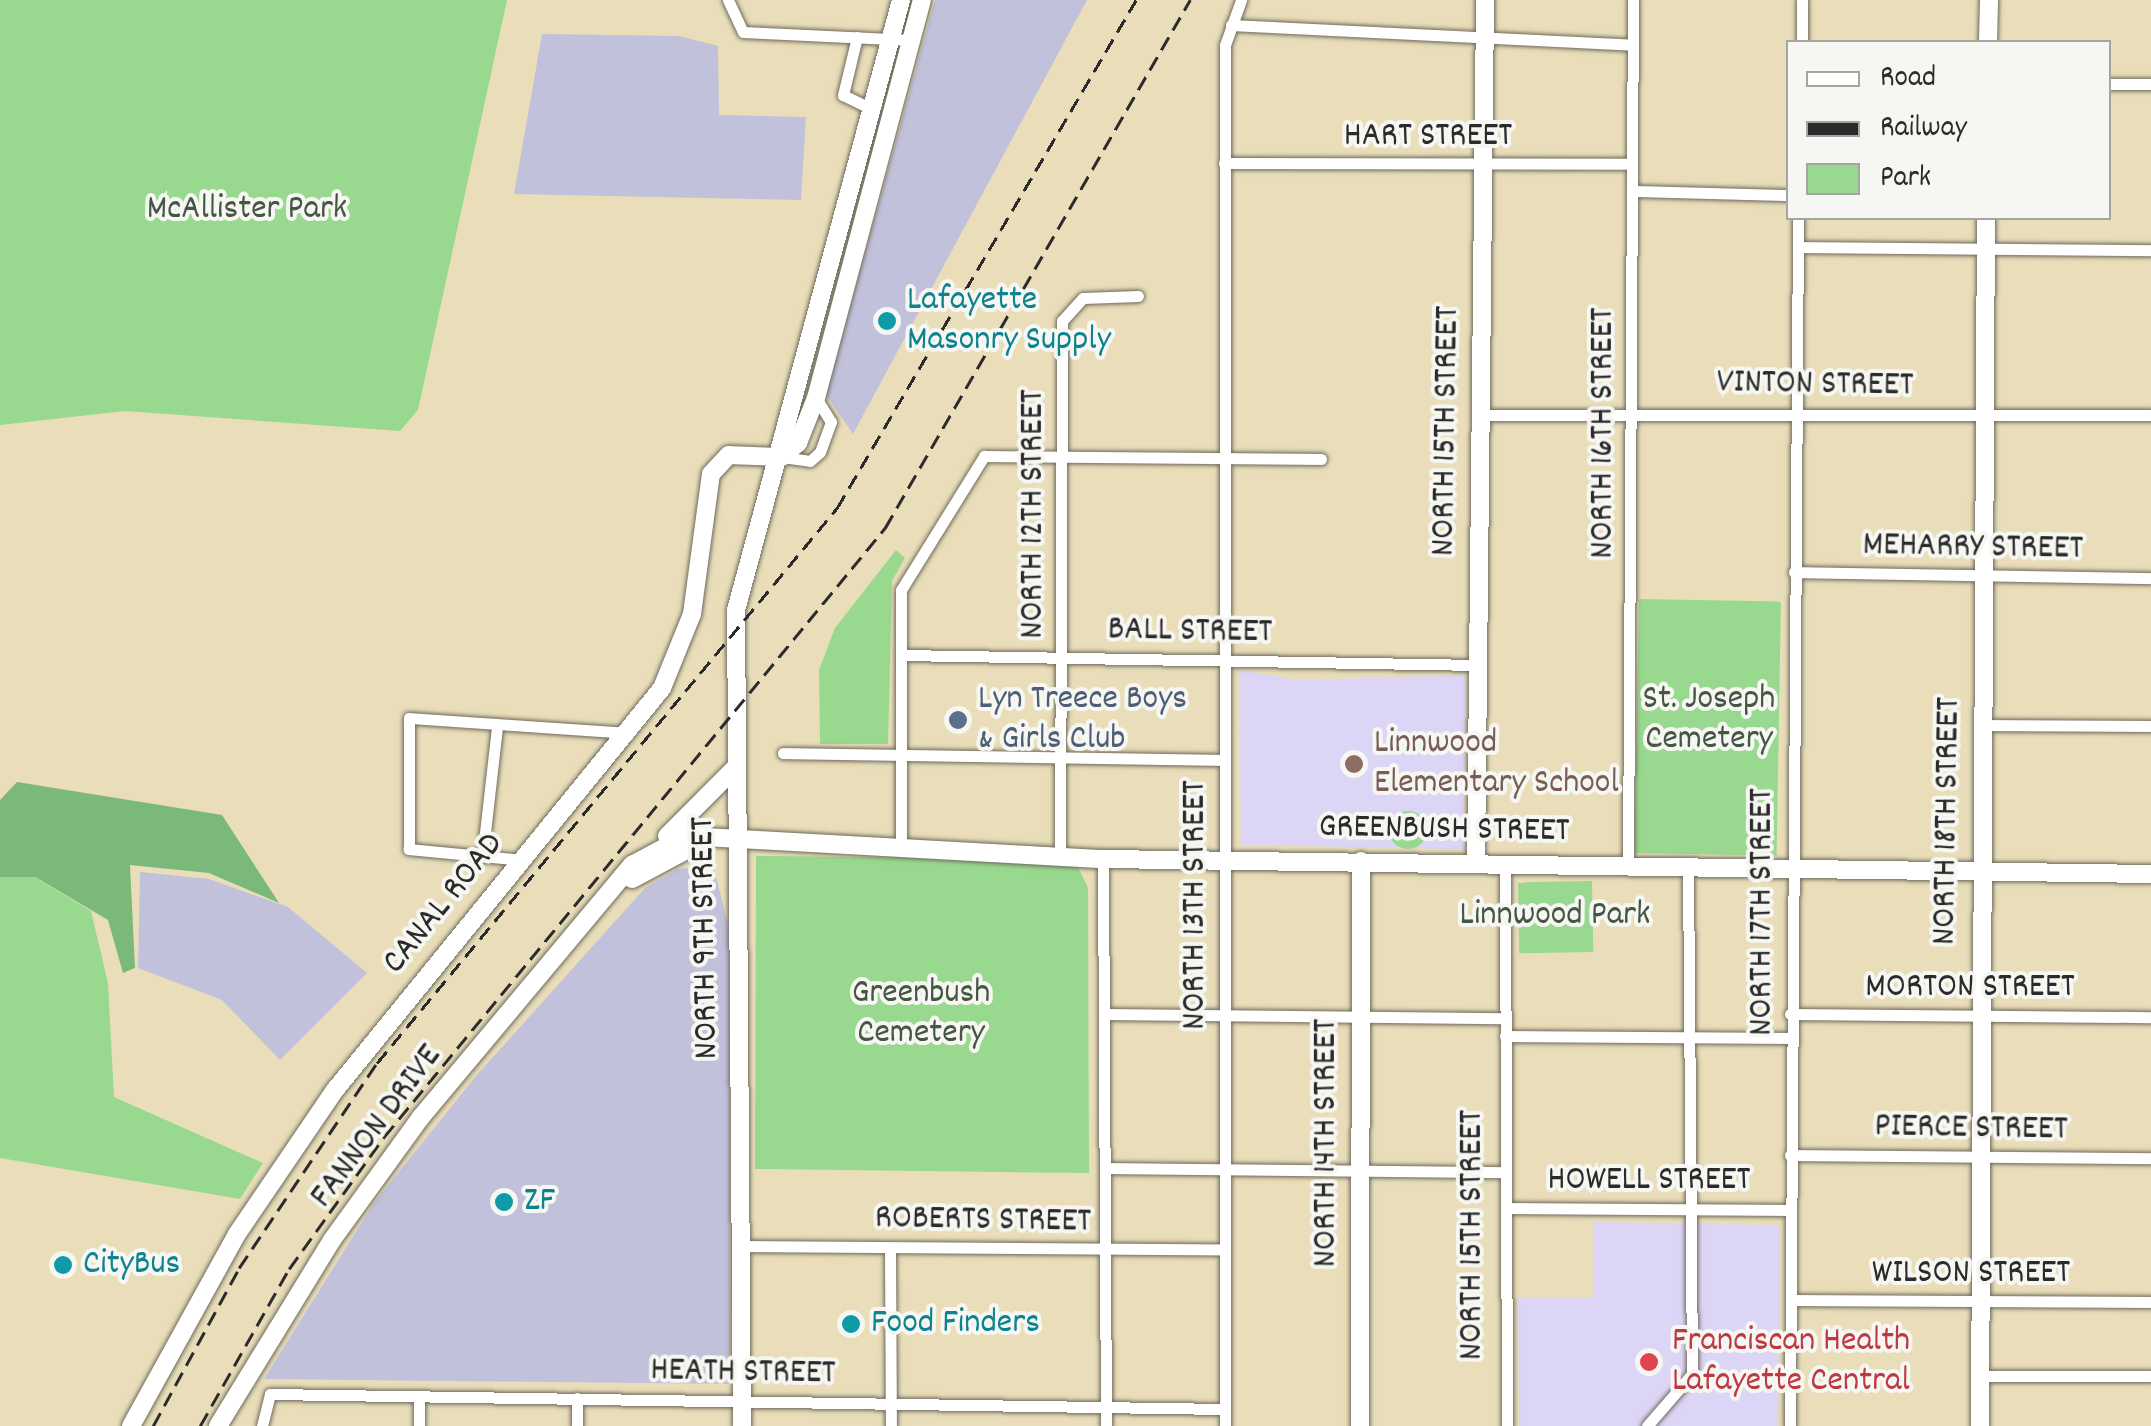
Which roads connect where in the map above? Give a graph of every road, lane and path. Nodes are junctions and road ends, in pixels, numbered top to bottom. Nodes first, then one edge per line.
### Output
1 (728, 0) edge
2 (901, 0) edge
3 (922, 0) edge
4 (1241, 0) edge
5 (1485, 0) edge
6 (1633, 0) edge
7 (1802, 0) edge
8 (1989, 0) edge
9 (1231, 25) junction
10 (857, 37) junction
11 (1485, 38) junction
12 (890, 39) junction
13 (912, 40) junction
14 (1802, 40) edge
15 (1988, 40) edge
16 (1633, 45) junction
17 (2111, 84) edge
18 (2151, 84) edge
19 (872, 109) junction
20 (1224, 163) junction
21 (1483, 164) junction
22 (1632, 164) junction
23 (1632, 192) junction
24 (1786, 195) edge
25 (1798, 220) edge
26 (1986, 220) edge
27 (1798, 247) junction
28 (1985, 248) junction
29 (2151, 250) edge
30 (1138, 296) dead end
31 (1796, 412) junction
32 (1631, 413) junction
33 (1478, 414) junction
34 (1986, 415) junction
35 (2151, 415) edge
36 (1061, 454) junction
37 (782, 456) junction
38 (1223, 456) junction
39 (1321, 459) dead end
40 (1794, 572) junction
41 (1983, 576) junction
42 (2151, 578) edge
43 (901, 654) junction
44 (1062, 657) junction
45 (1223, 659) junction
46 (1477, 665) junction
47 (1981, 725) junction
48 (2151, 726) edge
49 (497, 728) junction
50 (627, 733) junction
51 (783, 753) dead end
52 (902, 755) junction
53 (1061, 758) junction
54 (1223, 760) junction
55 (736, 766) junction
56 (736, 839) junction
57 (654, 847) junction
58 (901, 849) junction
59 (482, 850) junction
60 (1060, 853) junction
61 (1104, 858) junction
62 (1222, 859) junction
63 (523, 860) junction
64 (1361, 861) junction
65 (1476, 863) junction
66 (1505, 863) junction
67 (1628, 866) junction
68 (1688, 866) junction
69 (1790, 868) junction
70 (1980, 871) junction
71 (2151, 874) edge
72 (607, 898) junction
73 (1104, 1014) junction
74 (1224, 1014) junction
75 (1790, 1014) junction
76 (1980, 1016) junction
77 (1360, 1017) junction
78 (2151, 1017) edge
79 (1504, 1018) junction
80 (1504, 1036) junction
81 (1688, 1038) junction
82 (1789, 1038) junction
83 (1790, 1155) junction
84 (1980, 1158) junction
85 (2151, 1158) edge
86 (1106, 1168) junction
87 (1224, 1172) junction
88 (1360, 1172) junction
89 (1506, 1172) junction
90 (1506, 1208) junction
91 (1690, 1209) junction
92 (1791, 1210) junction
93 (742, 1246) junction
94 (890, 1248) junction
95 (1224, 1249) junction
96 (1105, 1250) junction
97 (1791, 1300) junction
98 (1981, 1301) junction
99 (2151, 1302) edge
100 (1980, 1376) junction
101 (2151, 1376) edge
102 (419, 1396) junction
103 (577, 1398) junction
104 (742, 1399) junction
105 (891, 1402) junction
106 (1106, 1405) junction
107 (1225, 1409) junction
108 (223, 1422) edge
109 (131, 1426) edge
110 (262, 1426) edge
111 (418, 1426) edge
112 (576, 1426) edge
113 (742, 1426) edge
114 (891, 1426) edge
115 (1106, 1426) edge
116 (1225, 1426) edge
117 (1360, 1426) edge
118 (1506, 1426) edge
119 (1647, 1426) edge
120 (1790, 1426) edge
121 (1980, 1426) edge

1 - 10 street
2 - 12 main road, NORTH 9TH STREET
3 - 13 main road, NORTH 9TH STREET
4 - 9 street, NORTH 13TH STREET
5 - 11 main road, NORTH 15TH STREET
6 - 16 street, NORTH 16TH STREET
7 - 14 street
8 - 15 main road
9 - 11 street
9 - 20 street, NORTH 13TH STREET
10 - 12 street
10 - 19 street
11 - 16 street
11 - 21 main road, NORTH 15TH STREET
12 - 13 street
12 - 19 main road, NORTH 9TH STREET
13 - 37 main road, NORTH 9TH STREET
16 - 22 street, NORTH 16TH STREET
17 - 18 street
19 - 37 main road, NORTH 9TH STREET
20 - 21 street, HART STREET
20 - 38 street, NORTH 13TH STREET
21 - 22 street, HART STREET
21 - 33 main road, NORTH 15TH STREET
22 - 23 street, NORTH 16TH STREET
23 - 24 street
23 - 32 street, NORTH 16TH STREET
25 - 27 street, NORTH 17TH STREET
26 - 28 main road, NORTH 18TH STREET
27 - 28 street
27 - 31 street, NORTH 17TH STREET
28 - 29 street
28 - 34 main road, NORTH 18TH STREET
30 - 36 street, NORTH 12TH STREET
31 - 32 street, VINTON STREET
31 - 34 street, VINTON STREET
31 - 40 street, NORTH 17TH STREET
32 - 33 street, VINTON STREET
32 - 67 street, NORTH 16TH STREET
33 - 46 main road, NORTH 15TH STREET
34 - 35 street, VINTON STREET
34 - 41 main road, NORTH 18TH STREET
36 - 38 street
36 - 43 street
36 - 44 street, NORTH 12TH STREET
37 - 50 main road, CANAL ROAD
37 - 55 main road, NORTH 9TH STREET
38 - 39 street
38 - 45 street, NORTH 13TH STREET
40 - 41 street, MEHARRY STREET
40 - 69 street, NORTH 17TH STREET
41 - 42 street, MEHARRY STREET
41 - 47 main road, NORTH 18TH STREET
43 - 44 street, BALL STREET
43 - 52 street
44 - 45 street, BALL STREET
44 - 53 street, NORTH 12TH STREET
45 - 46 street, BALL STREET
45 - 54 street, NORTH 13TH STREET
46 - 65 main road, NORTH 15TH STREET
47 - 48 street
47 - 70 main road, NORTH 18TH STREET
49 - 50 street
49 - 59 street
49 - 59 street
50 - 63 main road, CANAL ROAD
51 - 52 street
52 - 53 street
52 - 58 street
53 - 54 street
53 - 60 street, NORTH 12TH STREET
54 - 62 street, NORTH 13TH STREET
55 - 56 main road, NORTH 9TH STREET
55 - 57 main road, FANNON DRIVE
56 - 57 main road
56 - 58 main road, GREENBUSH STREET
56 - 72 main road, FANNON DRIVE
56 - 93 main road, NORTH 9TH STREET
57 - 72 main road, FANNON DRIVE
58 - 60 main road, GREENBUSH STREET
59 - 63 street
60 - 61 main road, GREENBUSH STREET
61 - 62 main road, GREENBUSH STREET
61 - 73 street
62 - 64 main road, GREENBUSH STREET
62 - 74 street, NORTH 13TH STREET
63 - 109 main road, CANAL ROAD
64 - 65 main road, GREENBUSH STREET
64 - 77 main road, NORTH 14TH STREET
65 - 66 main road, GREENBUSH STREET
66 - 67 main road, GREENBUSH STREET
66 - 79 street, NORTH 15TH STREET
67 - 68 main road, GREENBUSH STREET
68 - 69 main road, GREENBUSH STREET
68 - 81 street
69 - 70 main road, GREENBUSH STREET
69 - 75 street, NORTH 17TH STREET
70 - 71 main road, GREENBUSH STREET
70 - 76 main road, NORTH 18TH STREET
72 - 108 main road, FANNON DRIVE
73 - 74 street
73 - 86 street
74 - 77 street
74 - 87 street, NORTH 13TH STREET
75 - 76 street, MORTON STREET
75 - 82 street, NORTH 17TH STREET
76 - 78 street, MORTON STREET
76 - 84 main road, NORTH 18TH STREET
77 - 79 street
77 - 88 main road, NORTH 14TH STREET
79 - 80 street, NORTH 15TH STREET
80 - 81 street
80 - 89 street, NORTH 15TH STREET
81 - 82 street
81 - 91 street
82 - 83 street, NORTH 17TH STREET
83 - 84 street, PIERCE STREET
83 - 92 street, NORTH 17TH STREET
84 - 85 street, PIERCE STREET
84 - 98 main road, NORTH 18TH STREET
86 - 87 street, HOWELL STREET
86 - 96 street
87 - 88 street, HOWELL STREET
87 - 95 street, NORTH 13TH STREET
88 - 89 street, HOWELL STREET
88 - 117 main road, NORTH 14TH STREET
89 - 90 street, NORTH 15TH STREET
90 - 91 street, HOWELL STREET
90 - 118 street, NORTH 15TH STREET
91 - 92 street, HOWELL STREET
91 - 119 street
92 - 97 street, NORTH 17TH STREET
93 - 94 street, ROBERTS STREET
93 - 104 main road, NORTH 9TH STREET
94 - 96 street, ROBERTS STREET
94 - 105 street
95 - 96 street, ROBERTS STREET
95 - 107 street, NORTH 13TH STREET
96 - 106 street
97 - 98 street, WILSON STREET
97 - 120 street, NORTH 17TH STREET
98 - 99 street, WILSON STREET
98 - 100 main road, NORTH 18TH STREET
100 - 101 street
100 - 121 main road, NORTH 18TH STREET
102 - 103 street, HEATH STREET
102 - 110 street, HEATH STREET
102 - 111 street
103 - 104 street, HEATH STREET
103 - 112 street
104 - 105 street, HEATH STREET
104 - 113 main road, NORTH 9TH STREET
105 - 106 street, HEATH STREET
105 - 114 street
106 - 107 street, HEATH STREET
106 - 115 street
107 - 116 street, NORTH 13TH STREET

